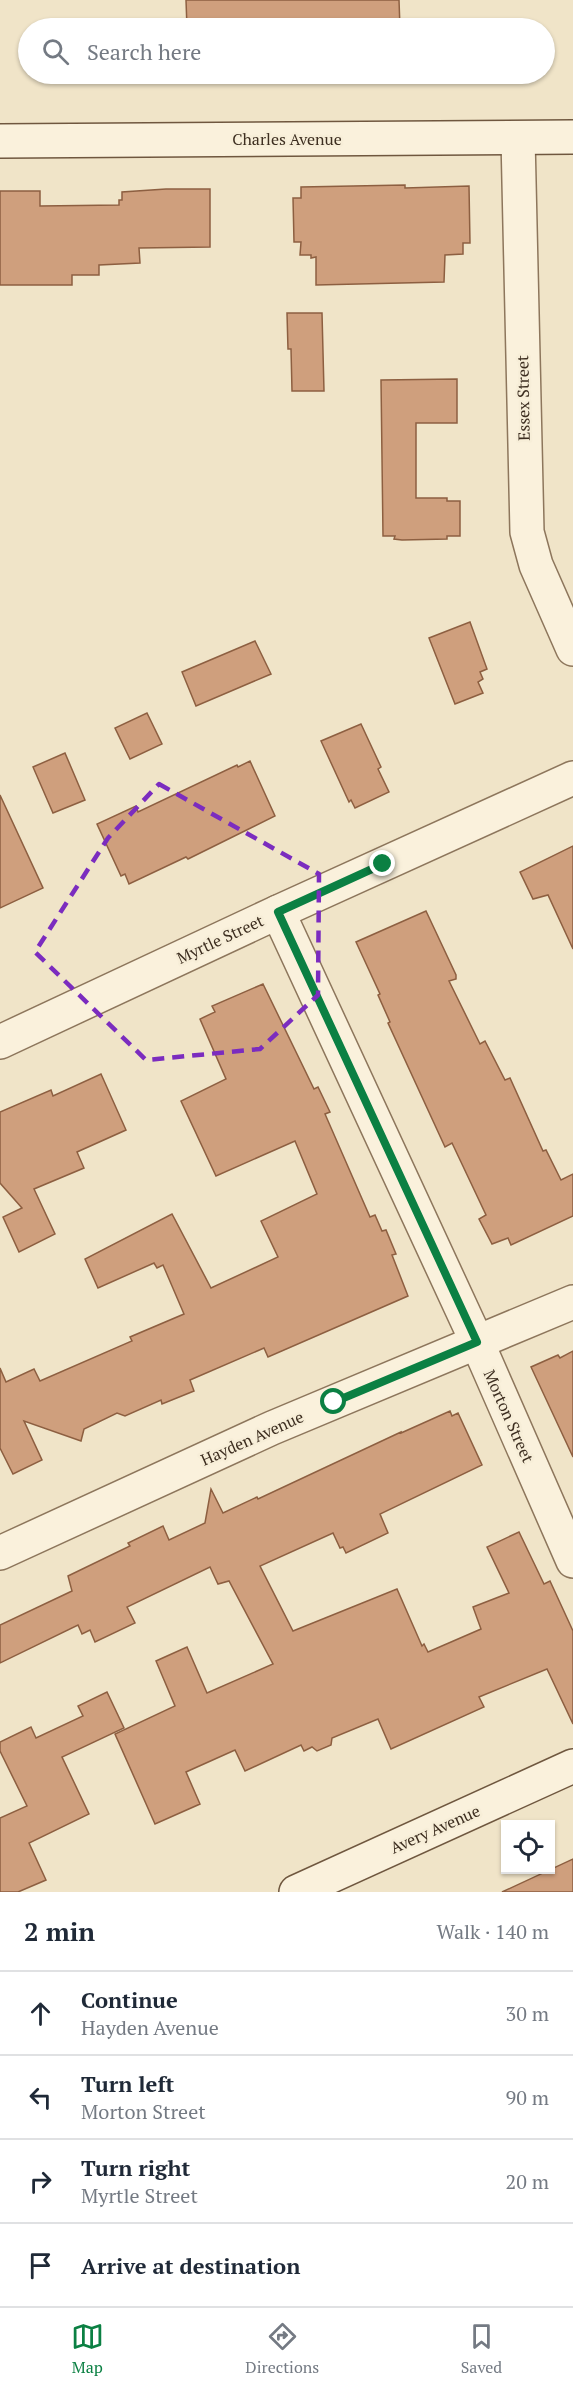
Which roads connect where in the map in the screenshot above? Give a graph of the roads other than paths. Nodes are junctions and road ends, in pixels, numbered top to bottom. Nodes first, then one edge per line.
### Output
1 (573, 137) edge
2 (518, 138) junction
3 (0, 141) edge
4 (573, 649) edge
5 (573, 778) edge
6 (278, 912) junction
7 (0, 1042) edge
8 (573, 1302) edge
9 (477, 1342) junction
10 (0, 1553) edge
11 (573, 1561) edge
12 (573, 1766) edge
13 (296, 1892) edge

1 - 2 street, Charles Avenue
2 - 3 street, Charles Avenue
2 - 4 street, Essex Street
5 - 6 street, Myrtle Street
6 - 7 street, Myrtle Street
6 - 9 street, Morton Street
8 - 9 street, Hayden Avenue
9 - 10 street, Hayden Avenue
9 - 11 street, Morton Street
12 - 13 street, Avery Avenue

